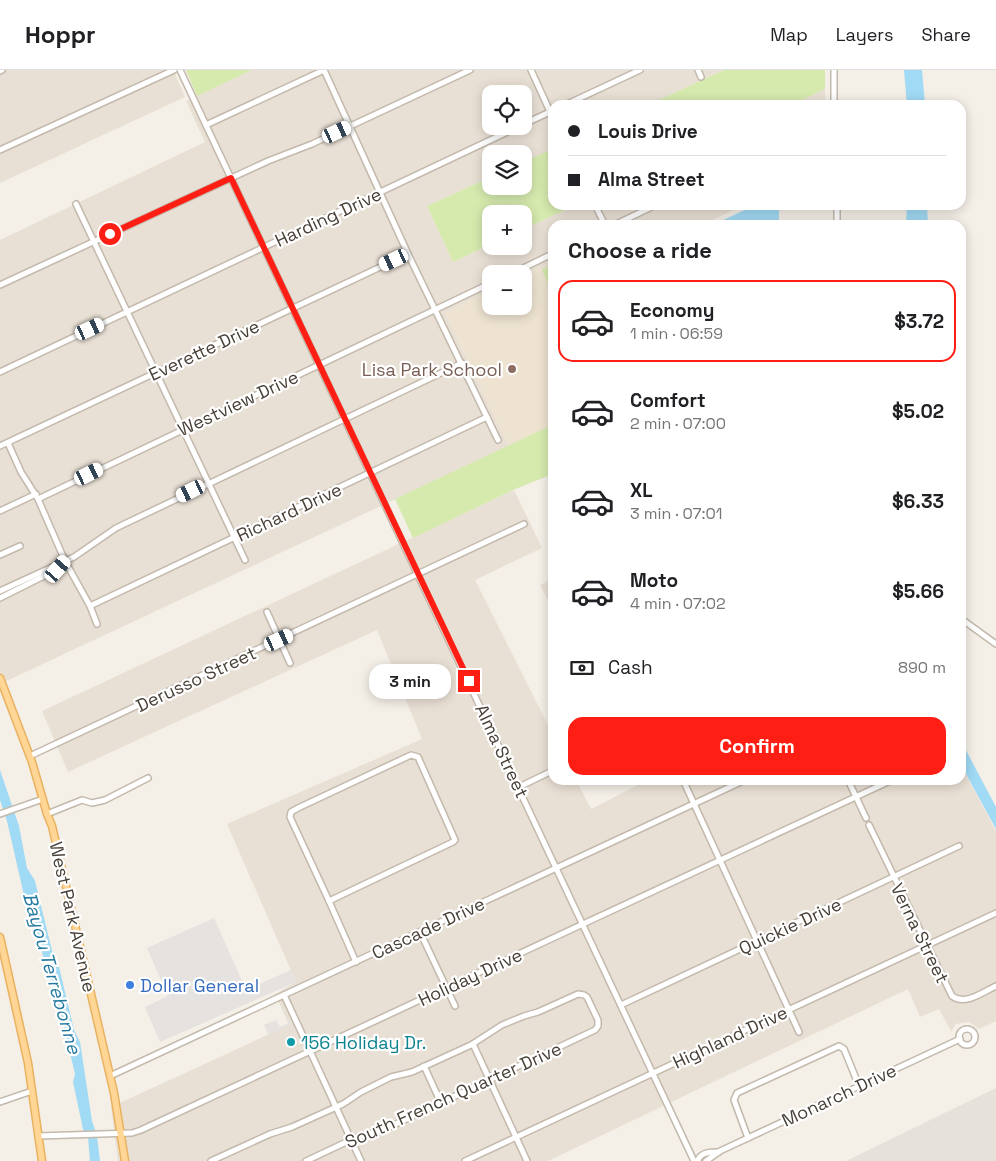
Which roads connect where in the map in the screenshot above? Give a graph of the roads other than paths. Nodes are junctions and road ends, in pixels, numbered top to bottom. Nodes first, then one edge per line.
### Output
1 (174, 70) edge
2 (180, 70) edge
3 (470, 70) edge
4 (531, 70) edge
5 (640, 70) edge
6 (698, 70) edge
7 (834, 70) edge
8 (324, 71) edge
9 (701, 77) dead end
10 (576, 100) edge
11 (834, 100) edge
12 (548, 105) edge
13 (548, 115) edge
14 (532, 121) edge
15 (206, 125) junction
16 (350, 126) junction
17 (501, 135) edge
18 (0, 150) edge
19 (231, 178) junction
20 (381, 192) junction
21 (76, 204) dead end
22 (646, 210) edge
23 (624, 220) edge
24 (93, 242) junction
25 (263, 248) junction
26 (408, 254) junction
27 (548, 256) edge
28 (529, 265) edge
29 (0, 285) edge
30 (482, 287) edge
31 (292, 309) junction
32 (436, 309) junction
33 (126, 312) junction
34 (462, 363) junction
35 (319, 365) junction
36 (0, 372) edge
37 (155, 373) junction
38 (487, 417) junction
39 (345, 419) junction
40 (182, 430) junction
41 (498, 440) dead end
42 (8, 443) junction
43 (0, 446) edge
44 (370, 473) junction
45 (208, 484) junction
46 (37, 496) junction
47 (0, 511) edge
48 (524, 524) dead end
49 (234, 538) junction
50 (20, 546) dead end
51 (0, 555) edge
52 (245, 560) dead end
53 (65, 561) junction
54 (418, 575) junction
55 (0, 591) edge
56 (0, 598) edge
57 (90, 606) junction
58 (267, 612) dead end
59 (966, 622) edge
60 (96, 624) dead end
61 (279, 640) junction
62 (996, 644) edge
63 (290, 663) dead end
64 (0, 678) edge
65 (30, 756) junction
66 (548, 773) edge
67 (148, 778) dead end
68 (684, 785) edge
69 (734, 785) edge
70 (850, 785) edge
71 (881, 785) edge
72 (519, 787) junction
73 (856, 797) junction
74 (43, 799) junction
75 (694, 804) junction
76 (0, 814) edge
77 (47, 814) junction
78 (866, 818) dead end
79 (869, 826) dead end
80 (959, 846) dead end
81 (720, 860) junction
82 (557, 868) junction
83 (893, 877) junction
84 (329, 901) junction
85 (996, 913) edge
86 (583, 924) junction
87 (420, 932) junction
88 (0, 937) edge
89 (758, 941) junction
90 (926, 946) junction
91 (356, 962) junction
92 (996, 986) edge
93 (446, 988) junction
94 (284, 996) junction
95 (621, 1005) junction
96 (455, 1006) dead end
97 (789, 1010) junction
98 (799, 1032) dead end
99 (960, 1039) dead end
100 (473, 1044) junction
101 (310, 1052) junction
102 (424, 1066) junction
103 (653, 1073) junction
104 (110, 1076) junction
105 (490, 1080) junction
106 (859, 1086) junction
107 (32, 1090) junction
108 (0, 1102) edge
109 (441, 1102) junction
110 (335, 1107) junction
111 (119, 1133) junction
112 (38, 1136) junction
113 (516, 1137) junction
114 (748, 1138) junction
115 (351, 1140) junction
116 (718, 1152) junction
117 (42, 1161) edge
118 (125, 1161) edge
119 (211, 1161) edge
120 (306, 1161) edge
121 (361, 1161) edge
122 (465, 1161) edge
123 (527, 1161) edge
124 (697, 1161) edge
125 (706, 1161) edge

1 - 18 street
2 - 15 street, Alma Street
3 - 16 street
4 - 12 street
5 - 10 street
6 - 9 street
7 - 11 street
8 - 15 street
8 - 16 street
13 - 14 street
15 - 19 street, Alma Street
16 - 19 street
16 - 20 street
17 - 20 street, Harding Drive
19 - 24 street
19 - 25 street, Alma Street
20 - 25 street, Harding Drive
20 - 26 street
21 - 24 street
22 - 23 street
24 - 29 street
24 - 33 street
25 - 31 street, Alma Street
25 - 33 street, Harding Drive
26 - 31 street, Everette Drive
26 - 32 street
27 - 28 street
30 - 32 street, Westview Drive
31 - 35 street, Alma Street
31 - 37 street, Everette Drive
32 - 34 street
32 - 35 street, Westview Drive
33 - 36 street, Harding Drive
33 - 37 street
34 - 38 street
34 - 39 street
35 - 39 street, Alma Street
35 - 40 street, Westview Drive
37 - 40 street
37 - 42 street, Everette Drive
38 - 41 street
38 - 44 street, Richard Drive
39 - 44 street, Alma Street
39 - 45 street
40 - 45 street
40 - 46 street, Westview Drive
42 - 43 street, Everette Drive
42 - 46 street
44 - 49 street, Richard Drive
44 - 54 street, Alma Street
45 - 49 street
45 - 53 street
46 - 47 street, Westview Drive
46 - 53 street
48 - 54 street, Derusso Street
49 - 52 street
49 - 57 street, Richard Drive
50 - 51 street
53 - 55 street
53 - 56 street
53 - 57 street
54 - 61 street, Derusso Street
54 - 72 street, Alma Street
57 - 60 street
58 - 61 street
59 - 62 street
61 - 63 street
61 - 65 street, Derusso Street
64 - 65 main road, West Park Avenue
65 - 74 main road, West Park Avenue
66 - 72 street
67 - 77 street
68 - 75 street
69 - 75 street, Cascade Drive
70 - 73 street
71 - 73 street, Holiday Drive
72 - 82 street, Alma Street
73 - 78 street
73 - 81 street, Holiday Drive
74 - 76 street
74 - 77 main road, West Park Avenue
75 - 81 street
75 - 82 street, Cascade Drive
77 - 104 main road, West Park Avenue
79 - 83 street, Verna Street
80 - 83 street, Quickie Drive
81 - 86 street, Holiday Drive
81 - 89 street
82 - 86 street, Alma Street
82 - 87 street, Cascade Drive
83 - 89 street, Quickie Drive
83 - 90 street, Verna Street
84 - 84 street
84 - 91 street
85 - 90 street, Highland Drive
86 - 93 street, Holiday Drive
86 - 95 street, Alma Street
87 - 91 street, Cascade Drive
87 - 93 street
88 - 107 main road
89 - 95 street, Quickie Drive
89 - 97 street
90 - 92 street, Verna Street
90 - 97 street, Highland Drive
91 - 94 street, Cascade Drive
93 - 96 street
93 - 101 street, Holiday Drive
94 - 101 street
94 - 104 street, Cascade Drive
95 - 103 street, Alma Street
97 - 98 street
97 - 103 street, Highland Drive
99 - 106 street, Monarch Drive
100 - 102 street
100 - 105 street
100 - 105 street, South French Quarter Drive
101 - 110 street
101 - 111 street, Holiday Drive
102 - 109 street
102 - 110 street
103 - 113 street, Highland Drive
103 - 124 street, Alma Street
104 - 111 main road, West Park Avenue
105 - 109 street, South French Quarter Drive
105 - 113 street
106 - 114 street, Monarch Drive
106 - 114 street
107 - 108 street
107 - 112 main road
109 - 115 street, South French Quarter Drive
110 - 115 street
110 - 119 street
111 - 112 street, Holiday Drive
111 - 118 main road, West Park Avenue
112 - 117 main road
113 - 122 street, Highland Drive
113 - 123 street
114 - 116 street, Monarch Drive
115 - 120 street, South French Quarter Drive
115 - 121 street
116 - 124 street, Monarch Drive
116 - 125 street, Monarch Drive

